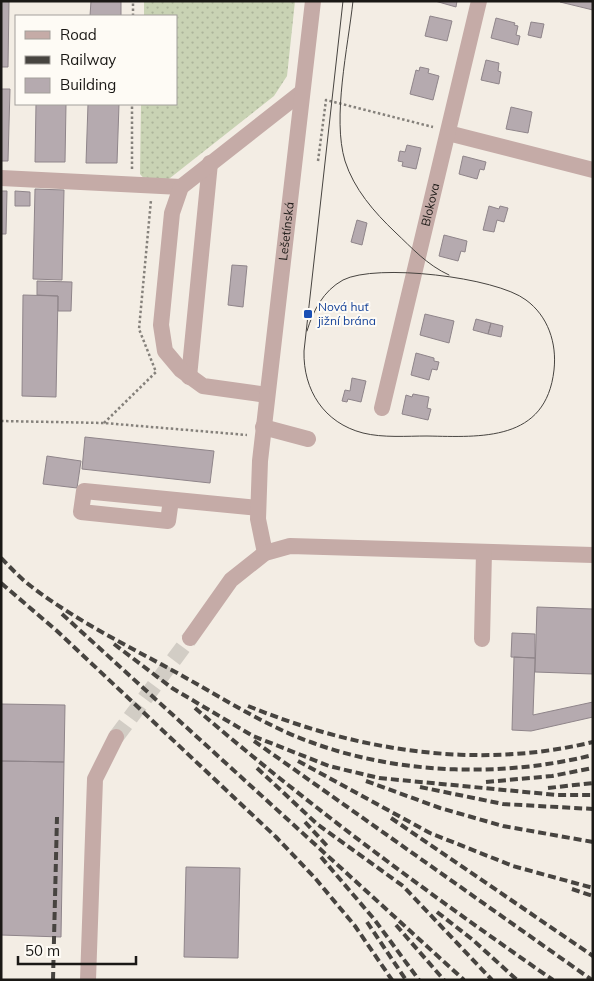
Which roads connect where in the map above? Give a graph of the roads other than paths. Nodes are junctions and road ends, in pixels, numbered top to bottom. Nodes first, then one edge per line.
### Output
1 (312, 1) edge
2 (479, 1) edge
3 (302, 92) junction
4 (448, 133) junction
5 (210, 163) junction
6 (593, 170) edge
7 (1, 178) edge
8 (181, 187) junction
9 (189, 377) junction
10 (267, 395) junction
11 (382, 408) dead end
12 (263, 432) junction
13 (308, 439) dead end
14 (171, 500) junction
15 (258, 508) junction
16 (484, 552) junction
17 (265, 553) junction
18 (593, 555) edge
19 (190, 638) tunnel mouth
20 (482, 638) dead end
21 (116, 737) tunnel mouth
22 (88, 980) edge

1 - 3 street, Lešetínská
2 - 4 street, Blokova
3 - 5 street
3 - 10 street, Lešetínská
4 - 6 street
4 - 11 street, Blokova
5 - 8 street
5 - 9 street
7 - 8 street
8 - 9 street
9 - 10 street
10 - 12 street, Lešetínská
12 - 13 street
12 - 15 street, Lešetínská
14 - 14 street
14 - 15 street
15 - 17 street, Lešetínská
16 - 17 street
16 - 18 street
16 - 20 street
17 - 19 street
21 - 22 street

